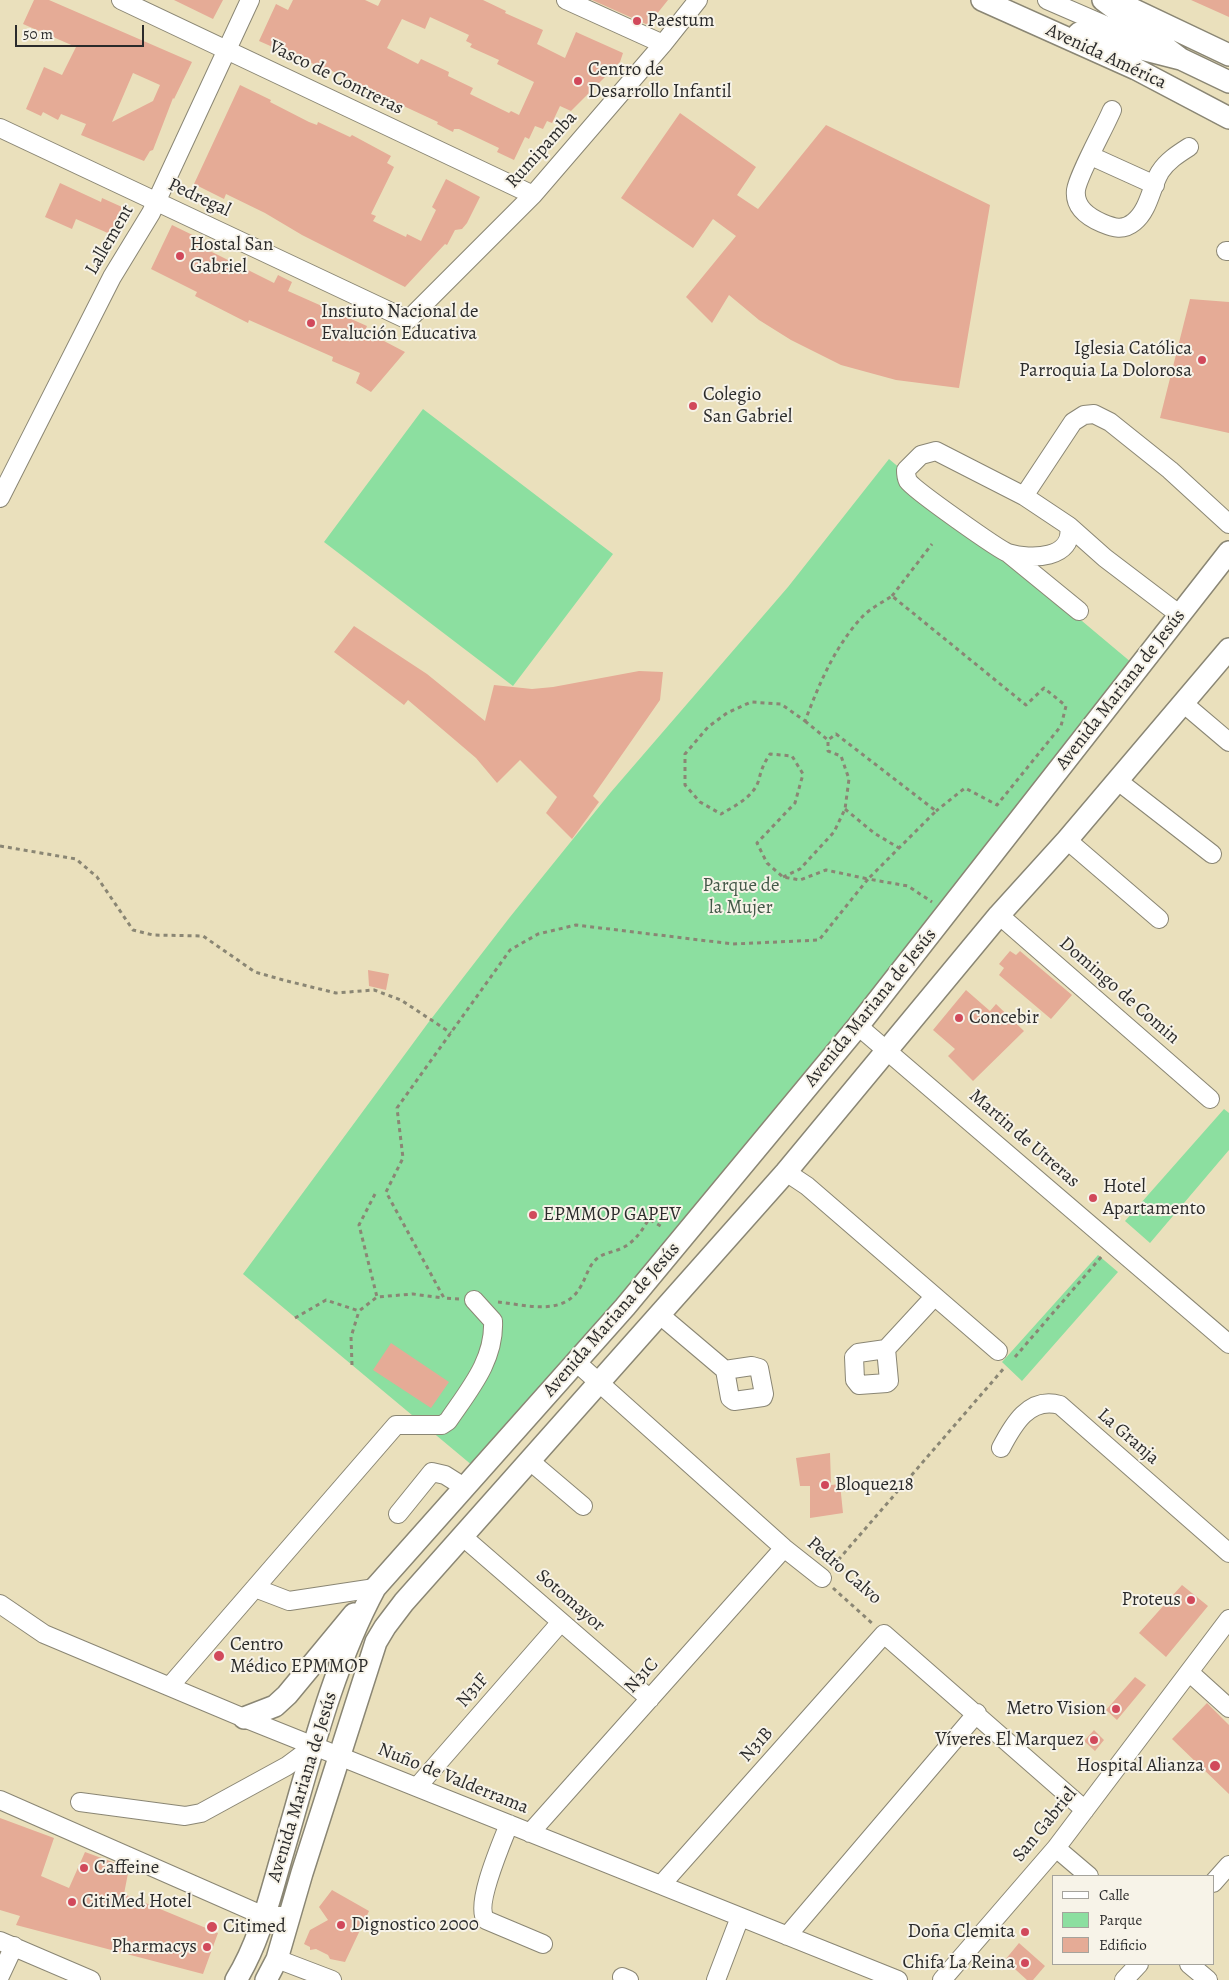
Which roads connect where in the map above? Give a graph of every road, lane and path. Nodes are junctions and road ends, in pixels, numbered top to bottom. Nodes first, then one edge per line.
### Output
1 (121, 0) edge
2 (250, 0) edge
3 (566, 0) edge
4 (698, 0) edge
5 (982, 0) edge
6 (1047, 0) edge
7 (1065, 0) edge
8 (1103, 0) edge
9 (1112, 0) edge
10 (1021, 18) junction
11 (663, 44) junction
12 (227, 49) junction
13 (1229, 55) edge
14 (1181, 59) junction
15 (1229, 82) edge
16 (1112, 110) dead end
17 (1229, 118) edge
18 (0, 128) edge
19 (1189, 147) dead end
20 (1091, 156) junction
21 (1155, 185) junction
22 (533, 195) junction
23 (156, 201) junction
24 (408, 320) joint
25 (1024, 496) junction
26 (0, 498) edge
27 (1229, 524) edge
28 (1069, 526) junction
29 (932, 544) dead end
30 (1008, 553) junction
31 (1227, 559) edge
32 (892, 596) junction
33 (1079, 612) dead end
34 (1180, 615) junction
35 (1229, 649) edge
36 (1183, 703) junction
37 (806, 721) junction
38 (828, 740) junction
39 (1229, 742) edge
40 (1118, 780) junction
41 (845, 809) junction
42 (936, 811) junction
43 (1067, 840) junction
44 (0, 846) edge
45 (899, 849) junction
46 (1212, 854) dead end
47 (783, 876) junction
48 (868, 879) junction
49 (947, 912) junction
50 (999, 915) junction
51 (1159, 919) dead end
52 (858, 1026) junction
53 (451, 1033) junction
54 (887, 1050) junction
55 (1210, 1099) dead end
56 (786, 1172) junction
57 (376, 1194) dead end
58 (664, 1228) dead end
59 (1112, 1244) junction
60 (377, 1297) junction
61 (934, 1297) junction
62 (444, 1298) junction
63 (474, 1300) junction
64 (625, 1307) junction
65 (359, 1312) junction
66 (295, 1318) dead end
67 (654, 1321) junction
68 (1229, 1344) edge
69 (886, 1349) dead end
70 (998, 1351) dead end
71 (576, 1362) junction
72 (352, 1365) dead end
73 (725, 1370) dead end
74 (598, 1384) junction
75 (1001, 1448) dead end
76 (530, 1461) junction
77 (464, 1487) junction
78 (583, 1506) dead end
79 (398, 1514) dead end
80 (462, 1536) junction
81 (784, 1548) junction
82 (1229, 1553) edge
83 (822, 1578) junction
84 (255, 1588) junction
85 (375, 1588) junction
86 (0, 1604) edge
87 (1229, 1619) edge
88 (561, 1622) junction
89 (884, 1634) junction
90 (1189, 1672) junction
91 (170, 1686) junction
92 (650, 1699) junction
93 (1229, 1708) edge
94 (977, 1713) junction
95 (244, 1718) junction
96 (314, 1746) junction
97 (339, 1756) junction
98 (417, 1787) junction
99 (0, 1800) edge
100 (80, 1802) dead end
101 (1084, 1810) junction
102 (509, 1824) junction
103 (530, 1833) junction
104 (1056, 1848) junction
105 (1229, 1865) edge
106 (1087, 1875) edge
107 (1214, 1882) edge
108 (661, 1885) junction
109 (264, 1916) junction
110 (290, 1916) junction
111 (740, 1917) junction
112 (787, 1936) junction
113 (7, 1943) edge
114 (543, 1944) dead end
115 (277, 1959) junction
116 (1138, 1965) edge
117 (1190, 1965) edge
118 (0, 1976) edge
119 (81, 1978) edge
120 (236, 1980) edge
121 (266, 1980) edge
122 (332, 1980) edge
123 (716, 1980) edge
124 (898, 1980) edge
125 (942, 1980) edge
126 (1124, 1980) edge
127 (1208, 1980) edge

1 - 12 street, Vasco de Contreras
2 - 12 street, Lallement
3 - 11 street
4 - 11 street, Rumipamba
5 - 10 main road, Avenida América
6 - 14 street
7 - 14 street
8 - 14 main road
9 - 13 main road
10 - 14 main road
10 - 17 main road, Avenida América
11 - 22 street, Rumipamba
12 - 22 street, Vasco de Contreras
12 - 23 street, Lallement
14 - 15 main road, Avenida América
16 - 20 street
18 - 23 street, Pedregal
19 - 21 street
20 - 21 street
20 - 21 street
22 - 24 street, Rumipamba
23 - 24 street, Pedregal
23 - 26 street, Lallement
25 - 27 street
25 - 28 street
25 - 30 street
28 - 30 street
28 - 34 street
29 - 32 path
30 - 33 street
31 - 34 main road, Avenida Mariana de Jesús
32 - 37 path
32 - 42 path
34 - 49 main road, Avenida Mariana de Jesús
35 - 36 main road, Avenida Mariana de Jesús
36 - 39 street
36 - 40 main road, Avenida Mariana de Jesús
37 - 38 path
37 - 47 path
38 - 41 path
38 - 42 path
40 - 43 main road, Avenida Mariana de Jesús
40 - 46 street
41 - 45 path
41 - 47 path
42 - 45 path
43 - 50 main road, Avenida Mariana de Jesús
43 - 51 street
44 - 53 path
45 - 48 path
47 - 48 path
48 - 49 path
48 - 53 path
49 - 52 main road, Avenida Mariana de Jesús
50 - 54 main road, Avenida Mariana de Jesús
50 - 55 street, Domingo de Comin
52 - 54 street, Martin de Utreras
52 - 64 main road, Avenida Mariana de Jesús
53 - 62 path
54 - 56 main road, Avenida Mariana de Jesús
54 - 59 street, Martin de Utreras
56 - 61 street
56 - 67 main road, Avenida Mariana de Jesús
57 - 60 path
58 - 63 path
59 - 68 street, Martin de Utreras
59 - 83 path
60 - 62 path
60 - 65 path
61 - 69 street
61 - 70 street
62 - 63 path
63 - 84 street
64 - 67 main road
64 - 71 main road, Avenida Mariana de Jesús
65 - 66 path
65 - 72 path
67 - 73 street
67 - 74 main road, Avenida Mariana de Jesús
71 - 74 street, Pedro Calvo
71 - 77 main road, Avenida Mariana de Jesús
74 - 76 main road, Avenida Mariana de Jesús
74 - 81 street, Pedro Calvo
75 - 82 street, La Granja
76 - 78 street
76 - 80 main road, Avenida Mariana de Jesús
77 - 79 street
77 - 85 main road, Avenida Mariana de Jesús
80 - 88 street, Sotomayor
80 - 97 main road, Avenida Mariana de Jesús
81 - 83 street, Pedro Calvo
81 - 92 street, N31C
83 - 89 path, Pedro Calvo
84 - 85 street
84 - 91 street
85 - 95 main road
85 - 96 main road, Avenida Mariana de Jesús
86 - 91 street, Nuño de Valderrama
87 - 90 street, San Gabriel
88 - 92 street, Sotomayor
88 - 98 street, N31F
89 - 94 street, Pedro Calvo
89 - 108 street, N31B
90 - 93 street
90 - 101 street, San Gabriel
91 - 95 street, Nuño de Valderrama
92 - 103 street, N31C
94 - 101 street, Pedro Calvo
94 - 112 street
95 - 96 street, Nuño de Valderrama
96 - 97 street, Nuño de Valderrama
96 - 100 street
96 - 109 main road, Avenida Mariana de Jesús
97 - 98 street, Nuño de Valderrama
97 - 110 main road, Avenida Mariana de Jesús
98 - 102 street, Nuño de Valderrama
99 - 109 street
101 - 104 street, San Gabriel
102 - 103 street, Nuño de Valderrama
102 - 114 street
103 - 108 street, Nuño de Valderrama
104 - 106 street
104 - 125 street, San Gabriel
105 - 107 street
108 - 111 street, Nuño de Valderrama
109 - 110 street
109 - 120 main road, Avenida Mariana de Jesús
110 - 115 main road, Avenida Mariana de Jesús
111 - 112 street, Nuño de Valderrama
111 - 123 street
112 - 124 street, Nuño de Valderrama
113 - 118 street
113 - 119 street
115 - 121 main road, Avenida Mariana de Jesús
115 - 122 street
116 - 126 street
117 - 127 street

